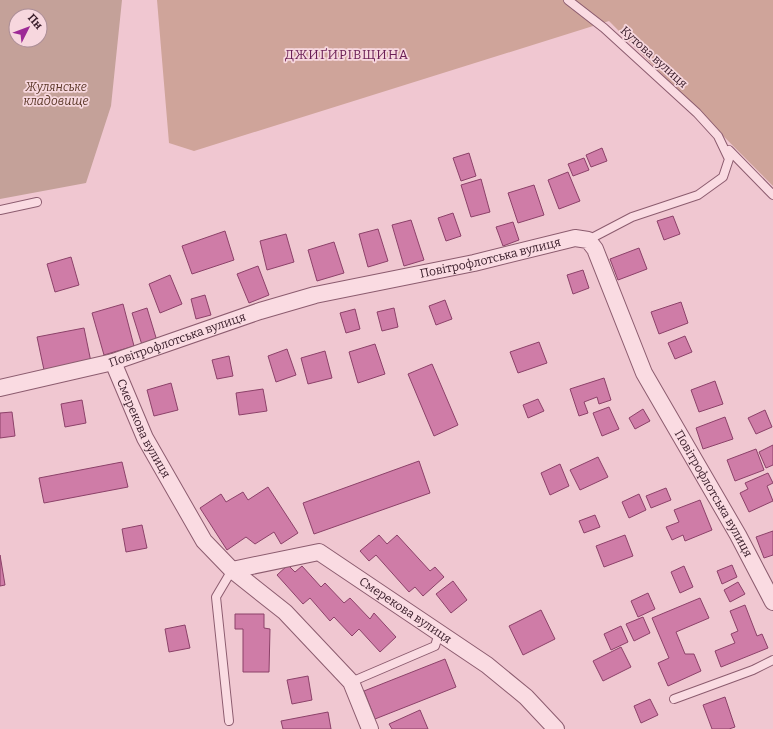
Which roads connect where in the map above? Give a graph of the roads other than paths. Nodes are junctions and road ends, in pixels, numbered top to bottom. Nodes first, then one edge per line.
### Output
1 (568, 0) edge
2 (718, 136) junction
3 (773, 195) edge
4 (37, 202) dead end
5 (0, 210) edge
6 (588, 240) junction
7 (113, 362) junction
8 (0, 388) edge
9 (232, 570) junction
10 (773, 602) edge
11 (439, 633) junction
12 (773, 660) edge
13 (351, 682) junction
14 (674, 699) dead end
15 (229, 720) dead end
16 (370, 729) edge
17 (556, 729) edge

1 - 2 lane, Кутова вулиця
2 - 3 lane, Кутова вулиця
2 - 6 lane, Кутова вулиця
4 - 5 lane
6 - 7 street, Повітрофлотська вулиця
6 - 10 street, Повітрофлотська вулиця
7 - 8 street, Повітрофлотська вулиця
7 - 9 street, Смерекова вулиця
9 - 11 street, Смерекова вулиця
9 - 13 street, Смерекова вулиця
9 - 15 lane
11 - 13 lane
11 - 17 street, Смерекова вулиця
12 - 14 lane
13 - 16 street

